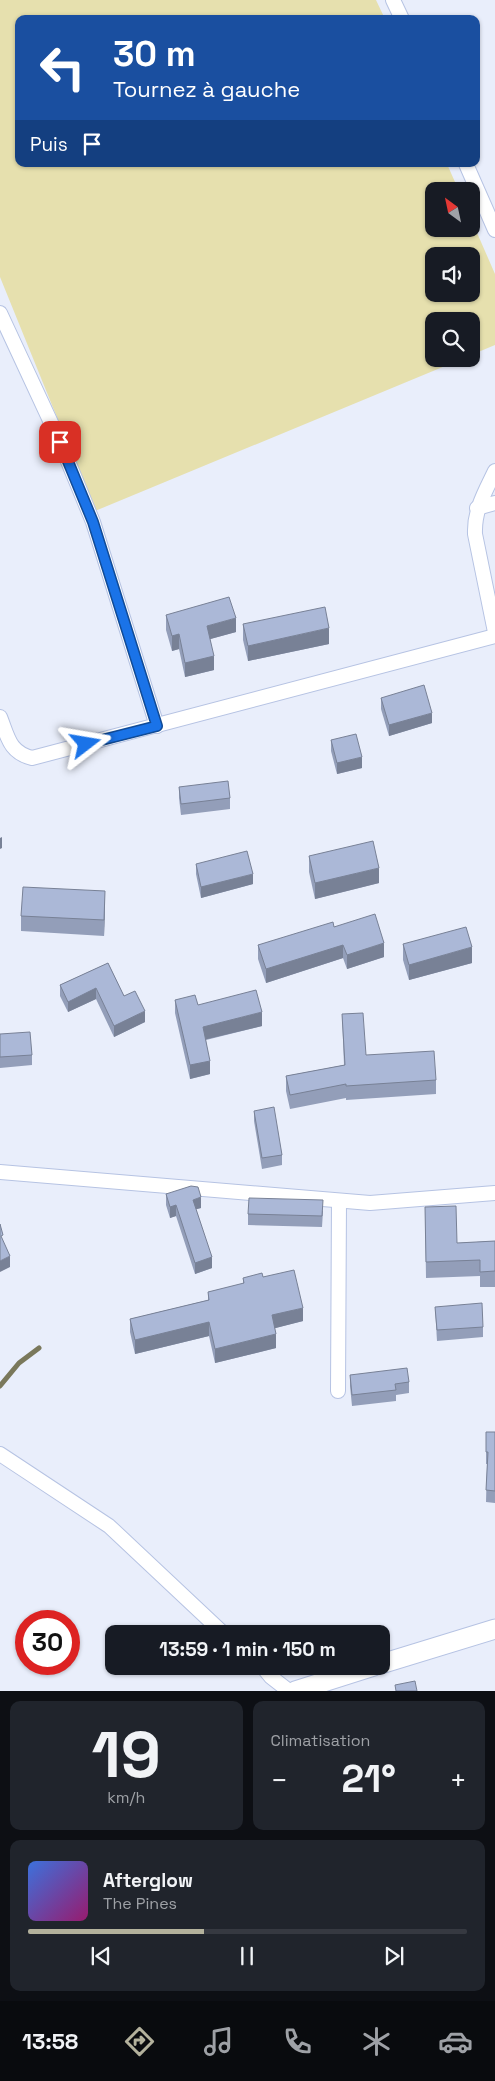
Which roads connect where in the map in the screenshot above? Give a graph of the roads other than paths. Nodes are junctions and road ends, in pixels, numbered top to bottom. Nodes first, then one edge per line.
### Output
1 (394, 0) edge
2 (400, 15) edge
3 (467, 167) edge
4 (495, 230) edge
5 (0, 313) edge
6 (495, 471) edge
7 (495, 503) edge
8 (477, 508) junction
9 (495, 634) edge
10 (0, 717) edge
11 (157, 726) junction
12 (0, 1172) edge
13 (495, 1193) edge
14 (338, 1201) junction
15 (338, 1391) dead end
16 (0, 1454) edge
17 (214, 1625) edge
18 (495, 1629) edge
19 (390, 1661) edge
20 (269, 1675) edge
21 (346, 1675) edge
22 (289, 1691) edge
23 (295, 1691) edge

1 - 2 street
3 - 4 street
5 - 11 street
6 - 8 street
7 - 8 street
8 - 9 street
9 - 11 street
10 - 11 street
12 - 14 street
13 - 14 street
14 - 15 street
16 - 17 street
18 - 19 street
20 - 22 street
21 - 23 street

